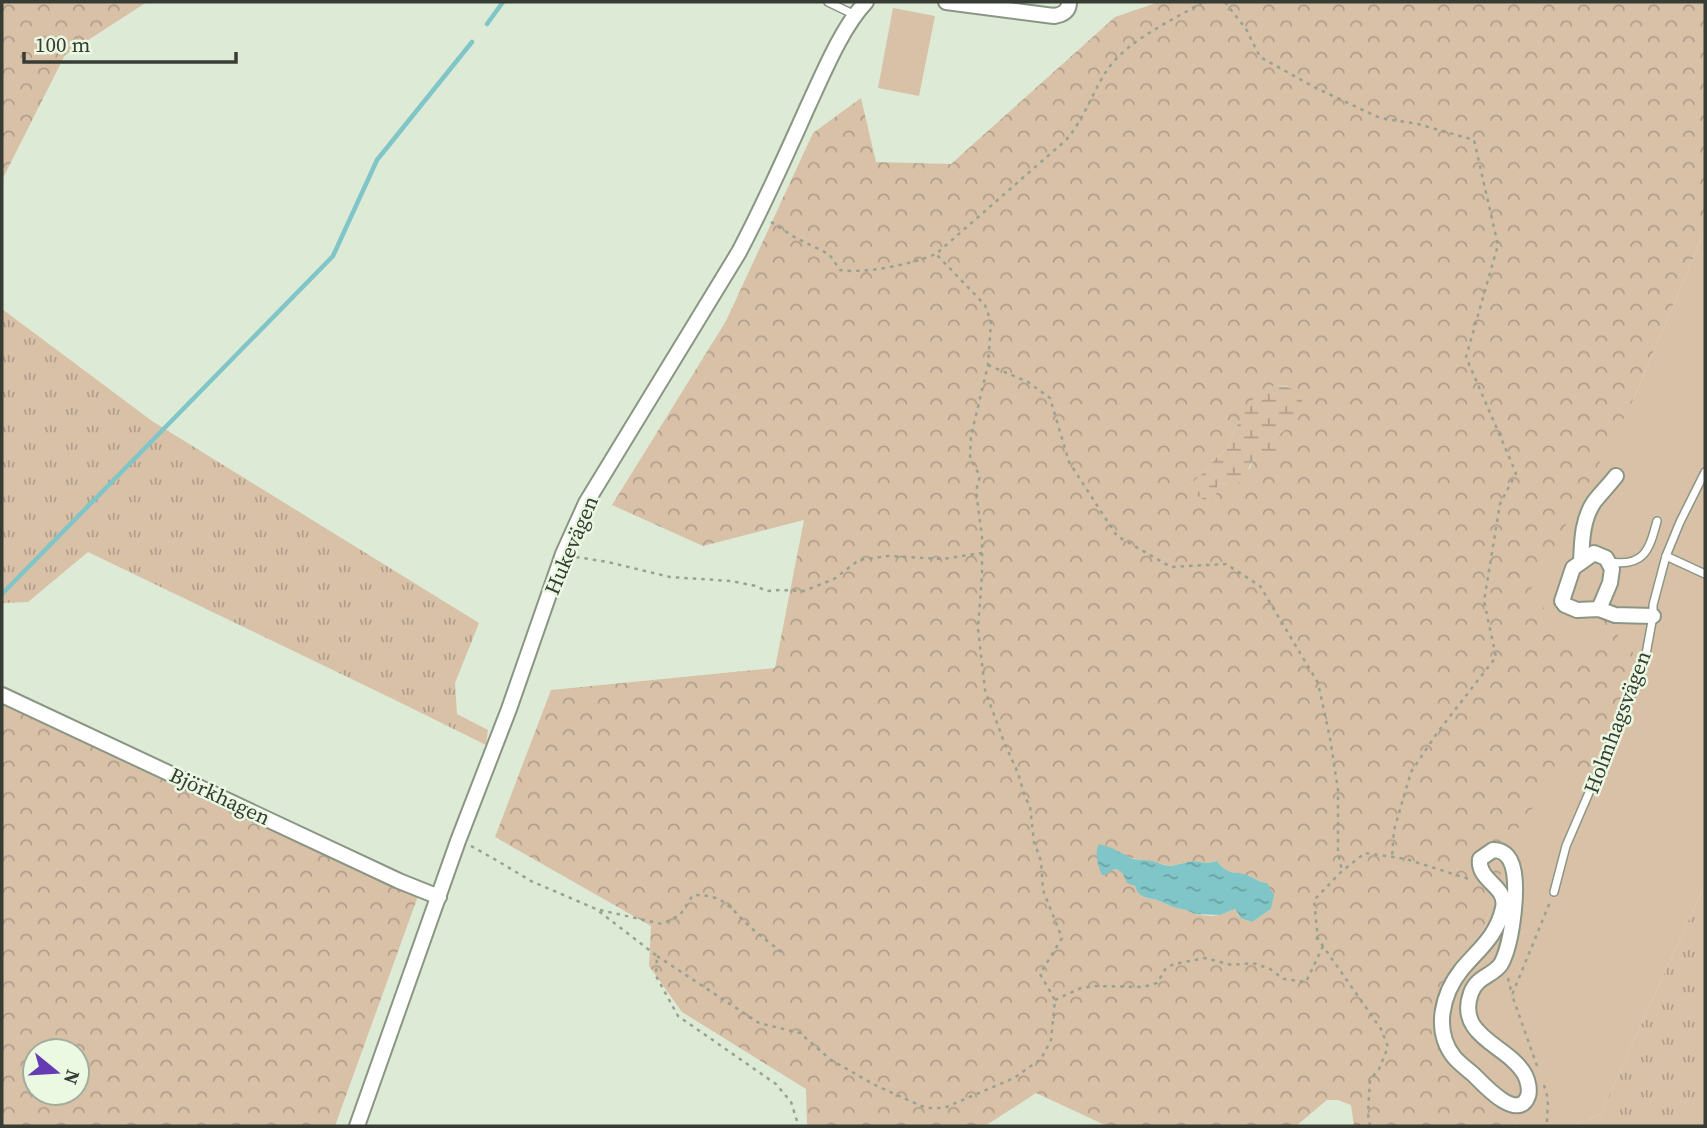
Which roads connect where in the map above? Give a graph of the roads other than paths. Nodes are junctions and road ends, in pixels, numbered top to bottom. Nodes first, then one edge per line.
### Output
1 (828, 2) edge
2 (866, 2) edge
3 (946, 2) edge
4 (1069, 4) dead end
5 (855, 15) junction
6 (1705, 472) edge
7 (1616, 476) dead end
8 (1657, 521) dead end
9 (1666, 556) junction
10 (1581, 562) junction
11 (1608, 562) junction
12 (1705, 574) edge
13 (1598, 609) junction
14 (1653, 617) junction
15 (2, 695) edge
16 (1553, 892) road end
17 (439, 897) junction
18 (1505, 954) joint
19 (357, 1126) edge

1 - 5 lane
2 - 5 street, Hukevägen
3 - 4 street
5 - 17 street, Hukevägen
6 - 9 lane, Holmhagsvägen
7 - 10 street
8 - 11 lane
9 - 12 lane
9 - 14 lane, Holmhagsvägen
10 - 11 street
10 - 13 street
11 - 13 street
13 - 14 street
14 - 16 lane, Holmhagsvägen
15 - 17 street, Björkhagen
17 - 19 street, Hukevägen
18 - 18 street

